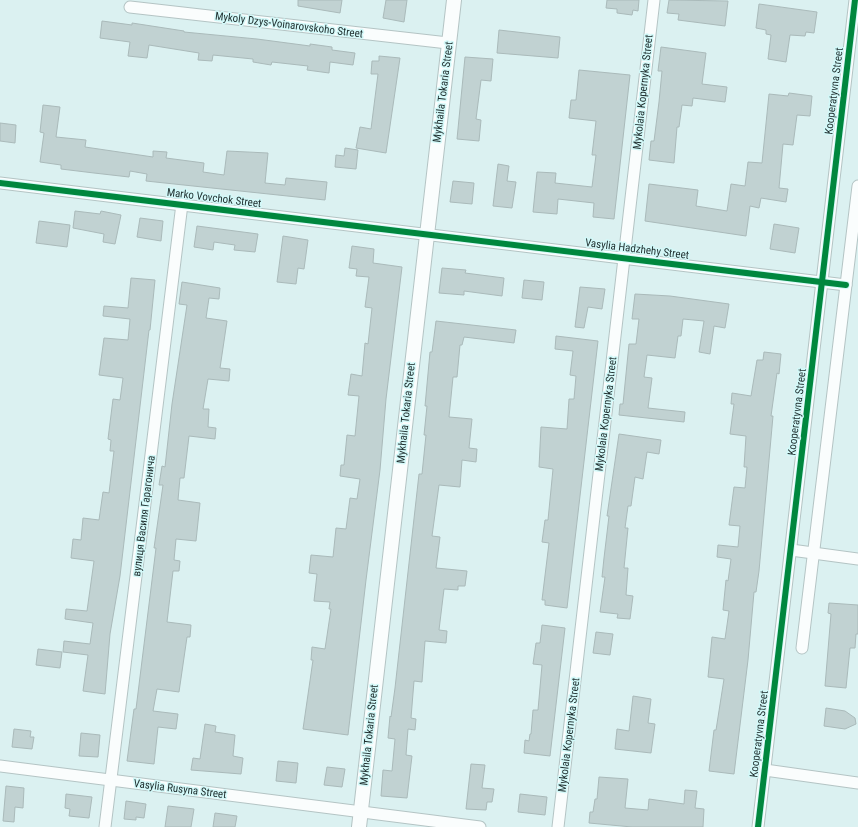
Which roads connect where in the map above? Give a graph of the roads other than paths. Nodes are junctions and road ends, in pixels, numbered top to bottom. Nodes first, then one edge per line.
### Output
1 (454, 0) edge
2 (654, 0) edge
3 (855, 0) edge
4 (130, 7) dead end
5 (448, 43) junction
6 (0, 183) edge
7 (858, 186) edge
8 (182, 204) junction
9 (426, 235) junction
10 (625, 257) junction
11 (822, 282) junction
12 (846, 284) junction
13 (791, 550) junction
14 (813, 552) junction
15 (858, 559) edge
16 (802, 648) dead end
17 (0, 766) edge
18 (765, 770) junction
19 (111, 780) junction
20 (858, 783) edge
21 (361, 811) junction
22 (105, 827) edge
23 (359, 827) edge
24 (480, 827) edge
25 (558, 827) edge
26 (758, 827) edge

1 - 5 street, Mykhaila Tokaria Street
2 - 10 street, Mykolaia Kopernyka Street
3 - 11 street, Kooperatyvna Street
4 - 5 street, Mykoly Dzys-Voinarovskoho Street
5 - 9 street, Mykhaila Tokaria Street
6 - 8 street, Marko Vovchok Street
7 - 12 street
8 - 9 street, Marko Vovchok Street
8 - 19 street, вулиця Василя Гарагонича
9 - 10 street, Vasylia Hadzhehy Street
9 - 21 street, Mykhaila Tokaria Street
10 - 11 street, Vasylia Hadzhehy Street
10 - 25 street, Mykolaia Kopernyka Street
11 - 12 street, Vasylia Hadzhehy Street
11 - 13 street, Kooperatyvna Street
12 - 14 street
13 - 14 street
13 - 18 street, Kooperatyvna Street
14 - 15 street
14 - 16 street
17 - 19 street, Vasylia Rusyna Street
18 - 20 street
18 - 26 street, Kooperatyvna Street
19 - 21 street, Vasylia Rusyna Street
19 - 22 street, вулиця Василя Гарагонича
21 - 23 street, Mykhaila Tokaria Street
21 - 24 street, Vasylia Rusyna Street

